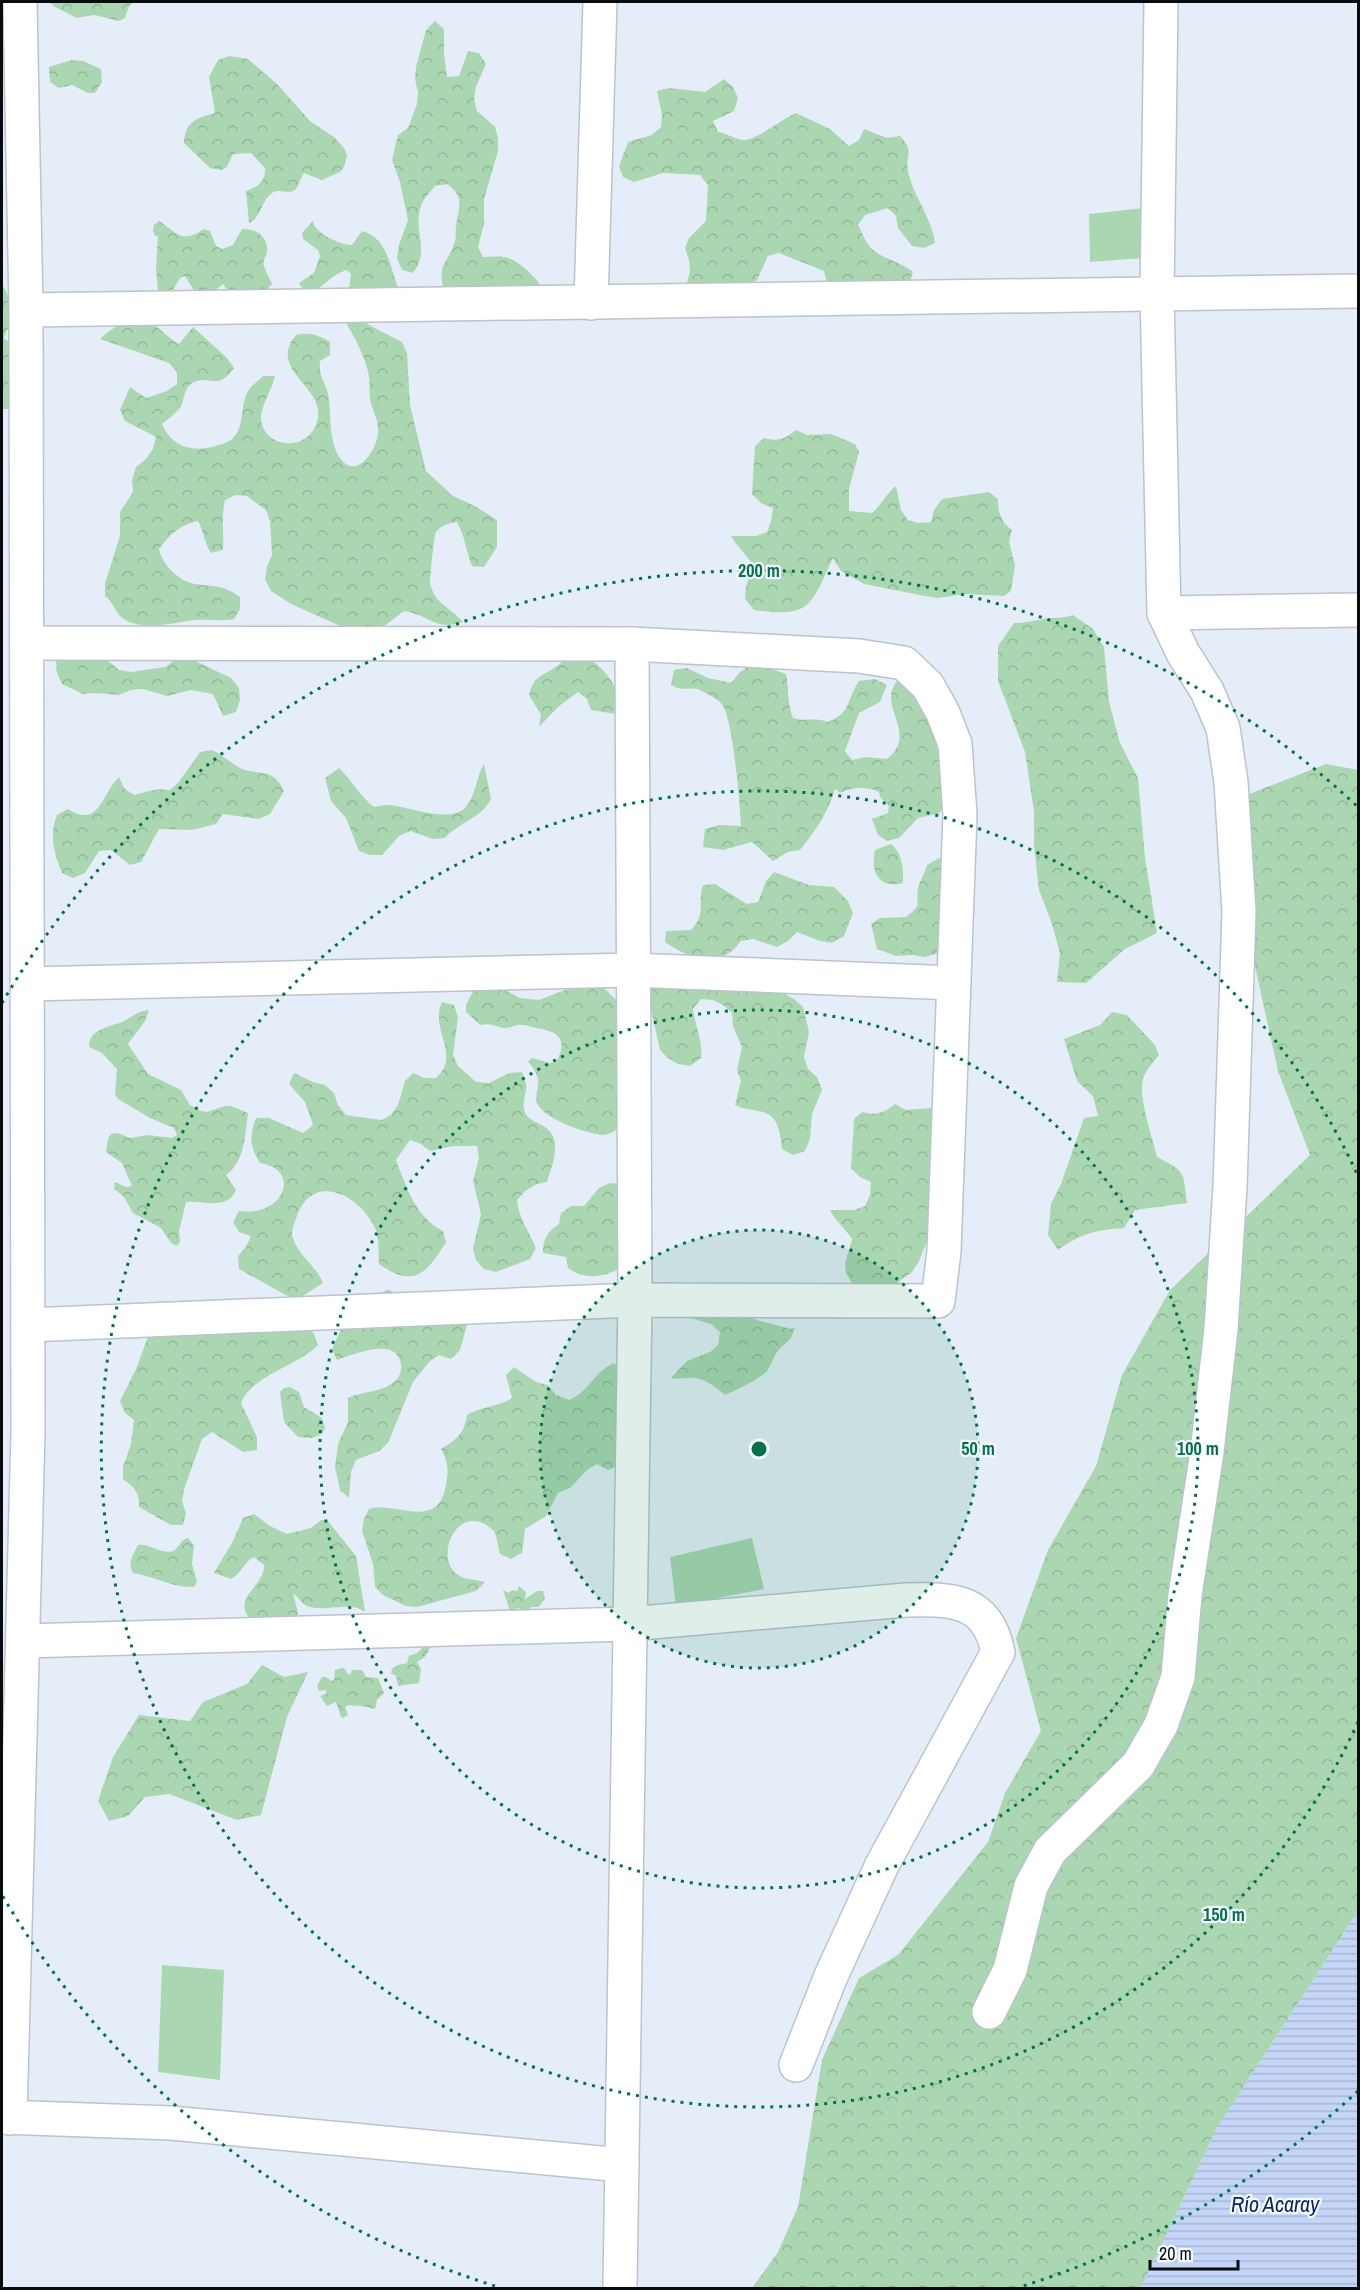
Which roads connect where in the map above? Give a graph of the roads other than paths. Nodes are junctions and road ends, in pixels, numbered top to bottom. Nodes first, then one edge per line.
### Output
1 (20, 2) edge
2 (600, 2) edge
3 (1161, 2) edge
4 (12, 96) edge
5 (1359, 291) edge
6 (1157, 294) junction
7 (591, 303) junction
8 (26, 310) junction
9 (14, 432) edge
10 (1359, 610) edge
11 (1164, 613) junction
12 (27, 643) junction
13 (632, 644) junction
14 (14, 762) edge
15 (632, 970) junction
16 (954, 983) junction
17 (27, 984) junction
18 (14, 1108) edge
19 (635, 1300) junction
20 (28, 1325) junction
21 (15, 1433) edge
22 (629, 1624) junction
23 (22, 1641) junction
24 (11, 1771) edge
25 (989, 2012) dead end
26 (796, 2065) dead end
27 (6, 2118) edge
28 (622, 2165) junction
29 (620, 2289) edge

1 - 4 street
2 - 7 street
3 - 6 street
4 - 8 street
5 - 6 street
6 - 7 street
6 - 11 street
7 - 8 street
8 - 9 street
9 - 12 street
10 - 11 street
11 - 25 street
12 - 13 street
12 - 14 street
13 - 15 street
13 - 16 street
14 - 17 street
15 - 16 street
15 - 17 street
15 - 19 street
16 - 19 street
17 - 18 street
18 - 20 street
19 - 20 street
19 - 22 street
20 - 21 street
21 - 23 street
22 - 23 street
22 - 26 street
22 - 28 street
23 - 24 street
24 - 27 street
27 - 28 street
28 - 29 street

